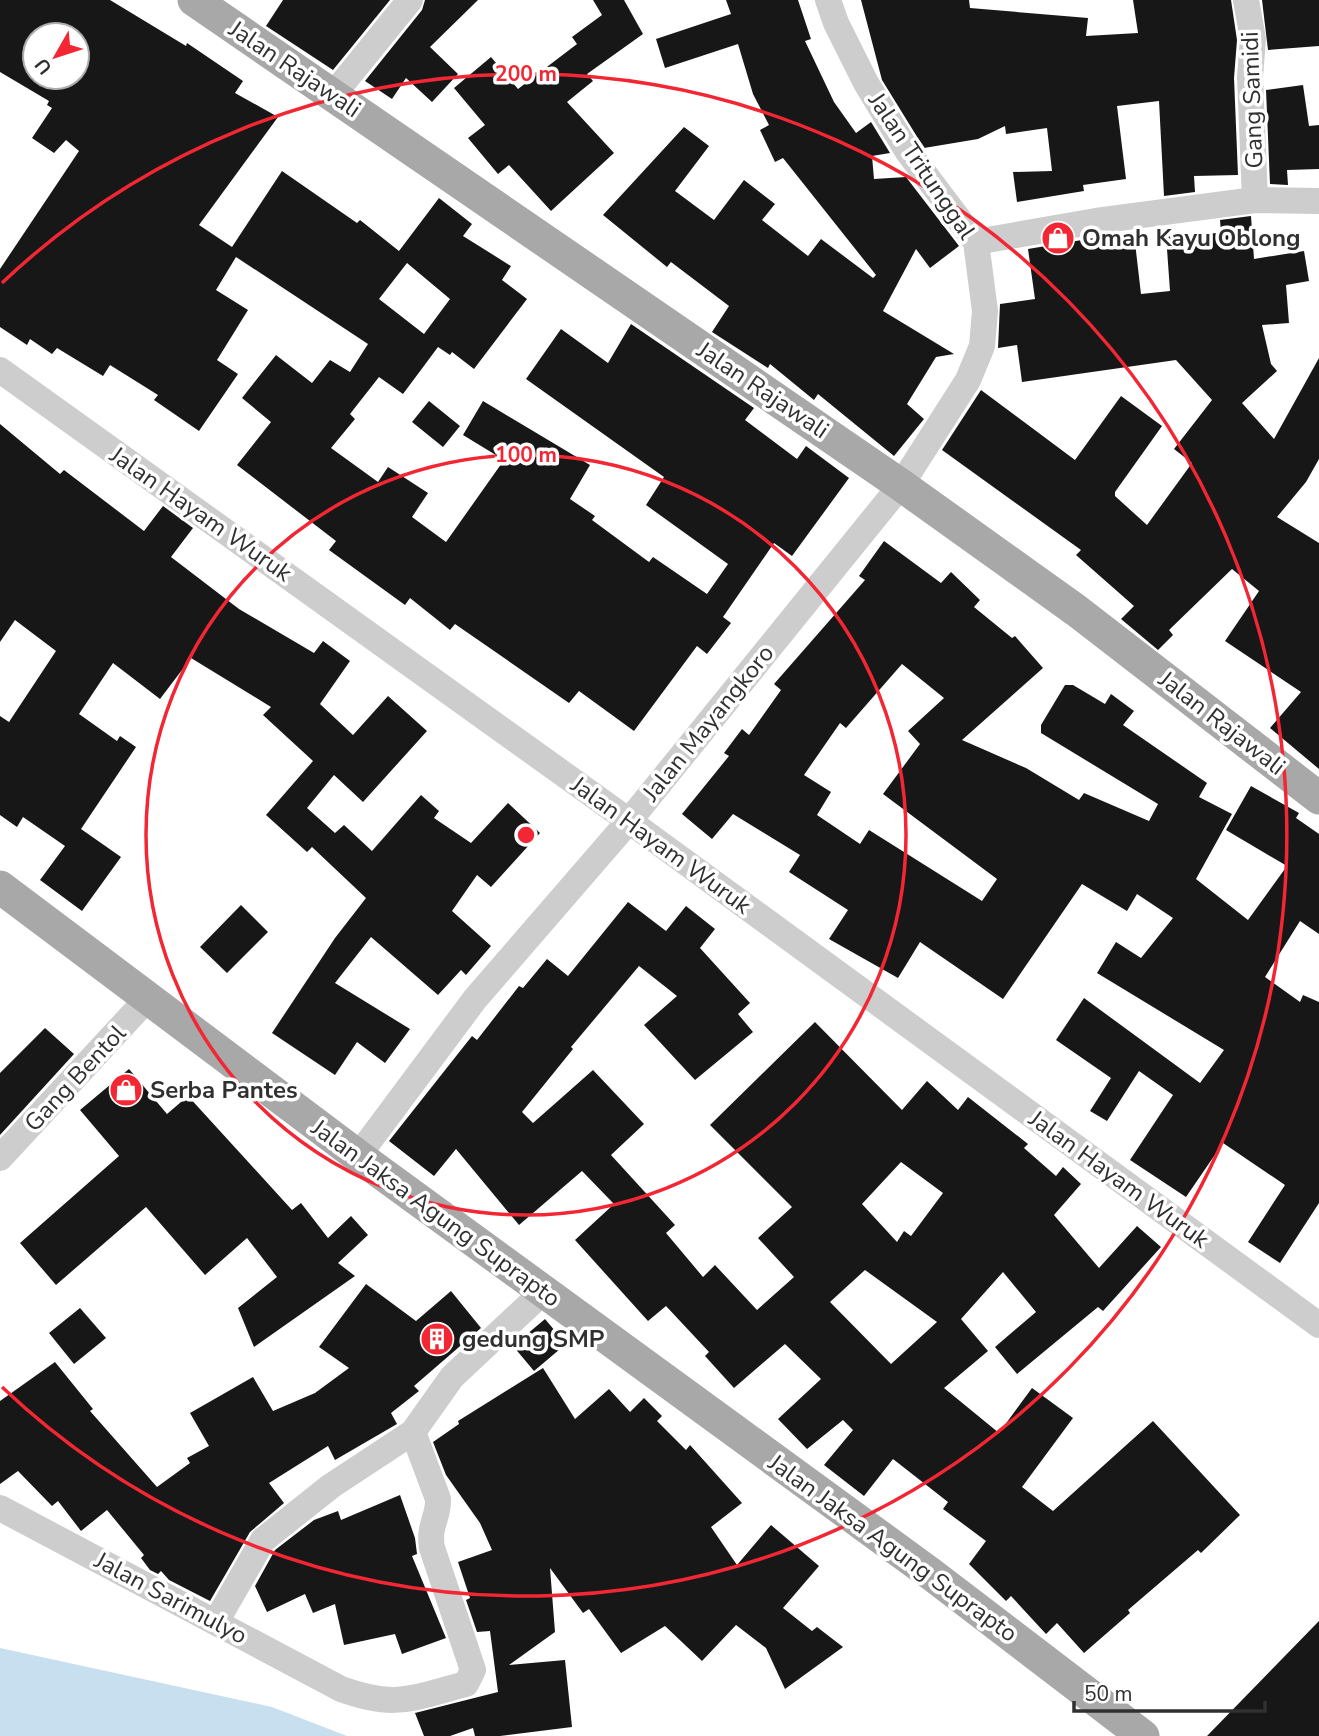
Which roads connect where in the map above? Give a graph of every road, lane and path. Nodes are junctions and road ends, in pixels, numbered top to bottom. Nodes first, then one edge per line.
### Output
1 (194, 0) edge
2 (410, 0) edge
3 (828, 0) edge
4 (1246, 0) edge
5 (332, 95) junction
6 (1255, 200) junction
7 (1319, 201) edge
8 (976, 242) junction
9 (0, 370) edge
10 (901, 485) junction
11 (1319, 798) edge
12 (629, 821) junction
13 (0, 887) edge
14 (149, 997) junction
15 (358, 1156) junction
16 (0, 1158) edge
17 (543, 1292) junction
18 (1319, 1325) edge
19 (413, 1432) junction
20 (0, 1508) edge
21 (216, 1622) junction
22 (1143, 1736) edge

1 - 5 main road, Jalan Rajawali
2 - 5 street
3 - 8 street, Jalan Tritunggal
4 - 6 street, Gang Samidi
5 - 10 main road, Jalan Rajawali
6 - 7 street
6 - 8 street
8 - 10 street, Jalan Tritunggal
9 - 12 street, Jalan Hayam Wuruk
10 - 11 main road, Jalan Rajawali
10 - 12 street, Jalan Mayangkoro
12 - 15 street, Jalan Mayangkoro
12 - 18 street, Jalan Hayam Wuruk
13 - 14 main road, Jalan Jaksa Agung Suprapto
14 - 15 main road, Jalan Jaksa Agung Suprapto
14 - 16 street, Gang Bentol
15 - 17 main road, Jalan Jaksa Agung Suprapto
17 - 19 street
17 - 22 main road, Jalan Jaksa Agung Suprapto
19 - 21 street
19 - 21 street, Jalan Sarimulyo
20 - 21 street, Jalan Sarimulyo

